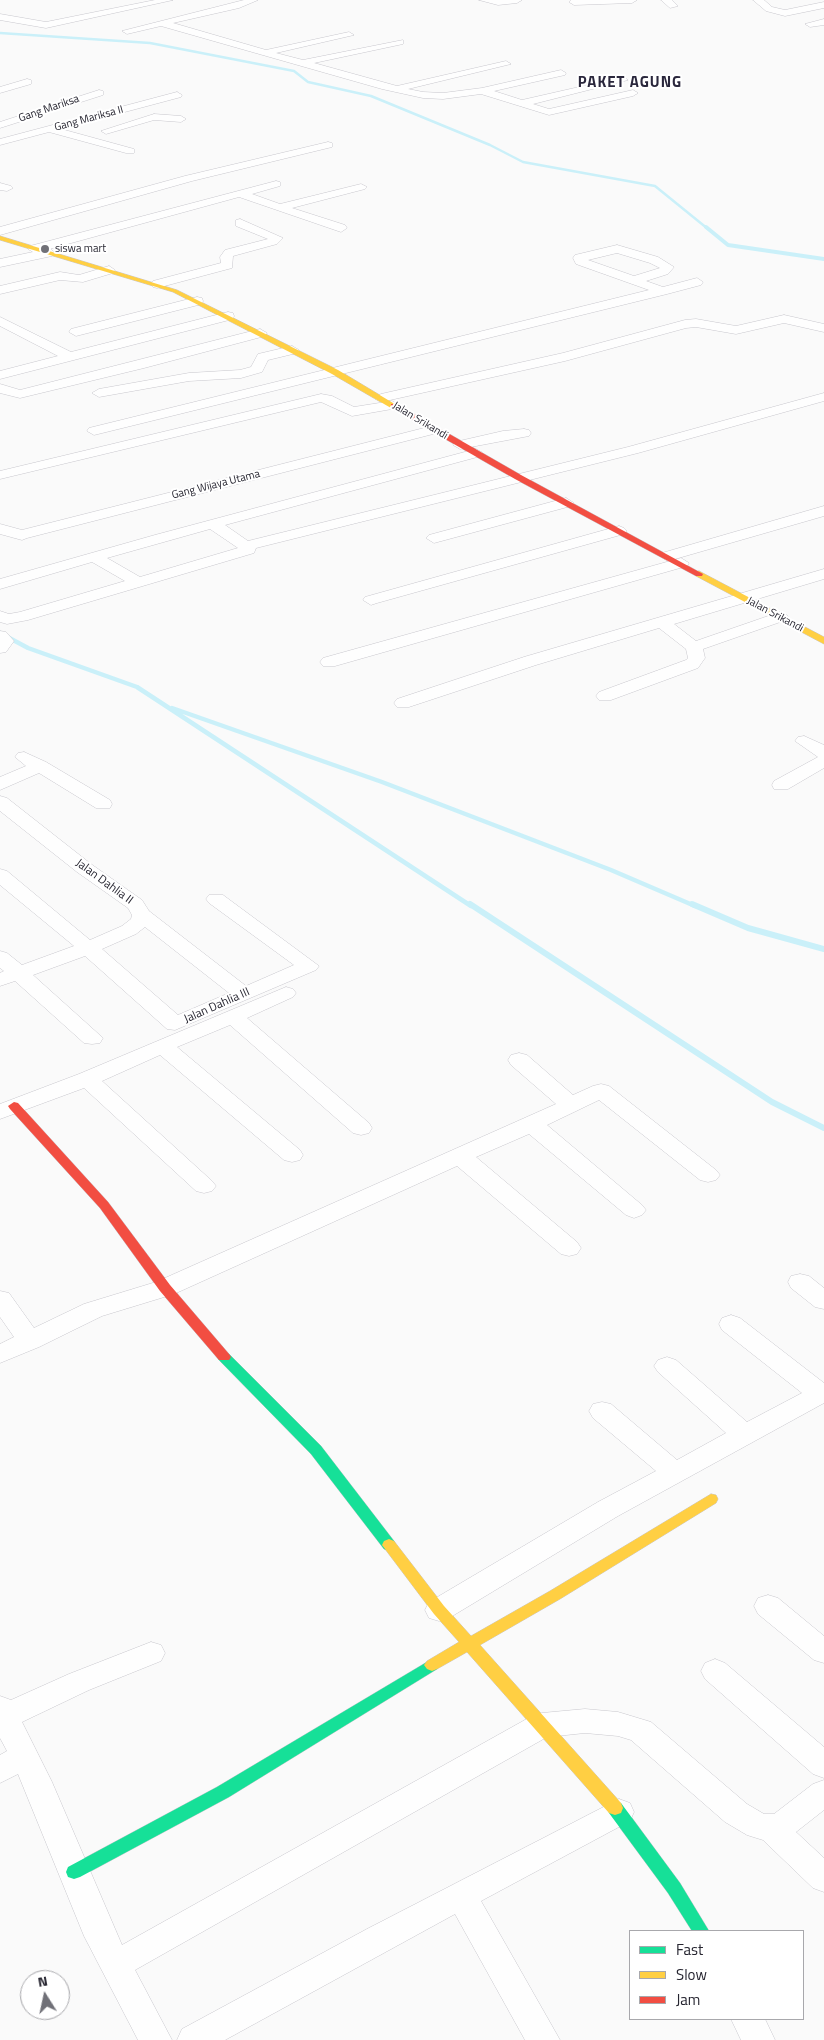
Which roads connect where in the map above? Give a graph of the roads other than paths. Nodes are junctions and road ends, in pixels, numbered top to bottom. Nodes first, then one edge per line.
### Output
1 (168, 0) edge
2 (253, 0) edge
3 (484, 0) edge
4 (517, 0) edge
5 (759, 0) edge
6 (637, 1) edge
7 (747, 1) edge
8 (786, 1) edge
9 (213, 2) dead end
10 (574, 2) dead end
11 (607, 2) edge
12 (811, 4) edge
13 (824, 4) edge
14 (141, 6) junction
15 (230, 8) junction
16 (86, 16) junction
17 (0, 17) edge
18 (180, 18) junction
19 (824, 22) edge
20 (161, 23) junction
21 (810, 24) dead end
22 (349, 35) dead end
23 (400, 42) dead end
24 (267, 52) junction
25 (304, 62) junction
26 (506, 64) dead end
27 (561, 73) dead end
28 (623, 80) dead end
29 (27, 82) dead end
30 (394, 89) junction
31 (0, 90) edge
32 (482, 91) junction
33 (99, 93) dead end
34 (634, 93) dead end
35 (177, 95) dead end
36 (519, 104) junction
37 (70, 124) junction
38 (0, 125) edge
39 (50, 130) junction
40 (163, 130) dead end
41 (0, 142) edge
42 (130, 145) dead end
43 (328, 145) dead end
44 (276, 184) dead end
45 (361, 187) dead end
46 (236, 193) junction
47 (280, 207) junction
48 (240, 223) dead end
49 (341, 228) dead end
50 (0, 231) edge
51 (0, 238) edge
52 (34, 248) junction
53 (48, 253) junction
54 (0, 263) edge
55 (109, 270) junction
56 (635, 280) junction
57 (697, 282) dead end
58 (157, 284) junction
59 (0, 290) edge
60 (663, 291) junction
61 (197, 301) junction
62 (228, 316) junction
63 (0, 321) edge
64 (824, 328) edge
65 (76, 332) dead end
66 (260, 333) junction
67 (292, 350) junction
68 (68, 356) junction
69 (0, 363) edge
70 (14, 371) junction
71 (335, 372) junction
72 (0, 375) edge
73 (0, 388) edge
74 (99, 393) dead end
75 (824, 397) edge
76 (386, 402) junction
77 (94, 430) dead end
78 (432, 430) junction
79 (524, 433) dead end
80 (460, 445) junction
81 (476, 453) junction
82 (0, 475) edge
83 (518, 477) junction
84 (566, 503) junction
85 (824, 511) edge
86 (213, 524) junction
87 (0, 528) edge
88 (619, 530) junction
89 (22, 535) junction
90 (434, 538) dead end
91 (0, 544) edge
92 (246, 546) junction
93 (94, 557) junction
94 (674, 560) junction
95 (824, 574) edge
96 (138, 582) junction
97 (0, 584) edge
98 (745, 598) junction
99 (371, 600) dead end
100 (0, 616) edge
101 (780, 617) junction
102 (662, 622) junction
103 (0, 636) edge
104 (824, 640) edge
105 (694, 647) junction
106 (0, 648) edge
107 (329, 662) dead end
108 (605, 696) dead end
109 (403, 703) dead end
110 (804, 742) dead end
111 (824, 753) edge
112 (24, 757) dead end
113 (824, 761) edge
114 (40, 766) junction
115 (0, 784) edge
116 (781, 785) dead end
117 (0, 802) edge
118 (103, 804) dead end
119 (0, 875) edge
120 (216, 899) dead end
121 (142, 915) junction
122 (88, 948) junction
123 (0, 957) edge
124 (9, 977) edge
125 (286, 993) dead end
126 (244, 994) junction
127 (232, 1016) junction
128 (175, 1024) junction
129 (92, 1038) dead end
130 (154, 1044) junction
131 (519, 1060) dead end
132 (87, 1079) junction
133 (572, 1105) junction
134 (7, 1109) edge
135 (531, 1124) junction
136 (360, 1128) dead end
137 (292, 1155) dead end
138 (460, 1156) junction
139 (708, 1175) dead end
140 (204, 1186) dead end
141 (634, 1210) dead end
142 (569, 1248) dead end
143 (800, 1282) dead end
144 (165, 1288) junction
145 (0, 1299) edge
146 (824, 1301) edge
147 (731, 1324) dead end
148 (30, 1340) junction
149 (0, 1354) edge
150 (667, 1366) dead end
151 (823, 1393) edge
152 (602, 1411) dead end
153 (744, 1434) junction
154 (674, 1472) junction
155 (711, 1499) dead end
156 (768, 1606) dead end
157 (439, 1610) junction
158 (469, 1645) junction
159 (824, 1652) edge
160 (151, 1653) dead end
161 (715, 1671) dead end
162 (2, 1712) edge
163 (542, 1726) junction
164 (12, 1763) edge
165 (824, 1765) edge
166 (824, 1793) edge
167 (619, 1812) junction
168 (771, 1828) junction
169 (74, 1872) junction
170 (824, 1878) edge
171 (461, 1896) junction
172 (700, 1930) edge
173 (115, 1965) junction
174 (748, 2020) edge
175 (155, 2040) edge
176 (194, 2040) edge
177 (543, 2040) edge
178 (758, 2040) edge

1 - 14 street
2 - 15 street
3 - 4 street
5 - 7 street
5 - 12 street
6 - 11 street
8 - 12 street
9 - 15 street
10 - 11 street
12 - 13 street
14 - 16 street
14 - 18 street
15 - 18 street
16 - 17 street
16 - 20 street
18 - 20 street
19 - 21 street
20 - 24 street
22 - 24 street
23 - 25 street
24 - 25 street
25 - 30 street
26 - 30 street
27 - 32 street
28 - 36 street
29 - 31 street
30 - 32 street
32 - 36 street
33 - 38 street, Gang Mariksa
34 - 36 street
35 - 37 street, Gang Mariksa II
37 - 39 street, Gang Mariksa II
37 - 40 street
39 - 41 street, Gang Mariksa II
39 - 42 street
43 - 50 street
44 - 46 street
45 - 47 street
46 - 47 street
46 - 52 street
47 - 49 street
48 - 58 street
51 - 52 street, Jalan Srikandi
52 - 53 street, Jalan Srikandi
53 - 54 street
53 - 55 street, Jalan Srikandi
55 - 58 street, Jalan Srikandi
55 - 59 street
56 - 56 street
56 - 60 street
57 - 60 street
58 - 61 street, Jalan Srikandi
60 - 71 street
61 - 62 street, Jalan Srikandi
61 - 65 street
62 - 66 street, Jalan Srikandi
62 - 68 street
63 - 68 street
64 - 76 street
66 - 67 street, Jalan Srikandi
66 - 73 street
67 - 71 street, Jalan Srikandi
67 - 74 street
68 - 70 street
69 - 70 street
70 - 72 street
71 - 76 street, Jalan Srikandi
71 - 77 street
75 - 83 street
76 - 78 street, Jalan Srikandi
76 - 82 street
78 - 80 street, Jalan Srikandi
78 - 89 street, Gang Wijaya Utama
79 - 80 street
80 - 81 street, Jalan Srikandi
81 - 83 street, Jalan Srikandi
81 - 86 street
83 - 84 street, Jalan Srikandi
83 - 92 street
84 - 88 street, Jalan Srikandi
84 - 90 street
85 - 94 street
86 - 92 street
86 - 93 street
87 - 89 street
88 - 94 street, Jalan Srikandi
88 - 99 street
89 - 91 street, Gang Wijaya Utama
92 - 96 street
93 - 96 street
93 - 97 street
94 - 98 street, Jalan Srikandi
94 - 107 street
95 - 98 street
96 - 100 street
98 - 101 street, Jalan Srikandi
98 - 102 street
101 - 104 street, Jalan Srikandi
101 - 105 street
102 - 105 street
102 - 109 street
103 - 106 street
105 - 108 street
110 - 111 street
112 - 114 street
113 - 116 street
114 - 115 street
114 - 118 street
117 - 121 street, Jalan Dahlia II
119 - 122 street, Jalan Dahlia III
120 - 126 street, Jalan Dahlia III
121 - 122 street, Jalan Dahlia II
121 - 126 street
122 - 124 street, Jalan Dahlia II
122 - 128 street, Jalan Dahlia III
123 - 124 street
124 - 129 street
125 - 127 street
126 - 128 street, Jalan Dahlia III
127 - 130 street
127 - 136 street
128 - 130 street
130 - 132 street
130 - 137 street
131 - 133 street
132 - 134 street
132 - 140 street
133 - 135 street
133 - 139 street
134 - 144 street
135 - 138 street
135 - 141 street
138 - 142 street
138 - 144 street
143 - 146 street
144 - 148 street
144 - 157 street
145 - 148 street
147 - 151 street
148 - 149 street
150 - 153 street
151 - 153 street
152 - 154 street
153 - 154 street
154 - 157 street
155 - 158 street
156 - 159 street
157 - 158 street
158 - 163 street
158 - 169 street
160 - 162 street
161 - 165 street
162 - 164 street
163 - 167 street
163 - 168 street
163 - 173 street
164 - 169 street
166 - 168 street
167 - 171 street
167 - 172 street
168 - 170 street
169 - 173 street
171 - 176 street
171 - 177 street
173 - 175 street
174 - 178 street

